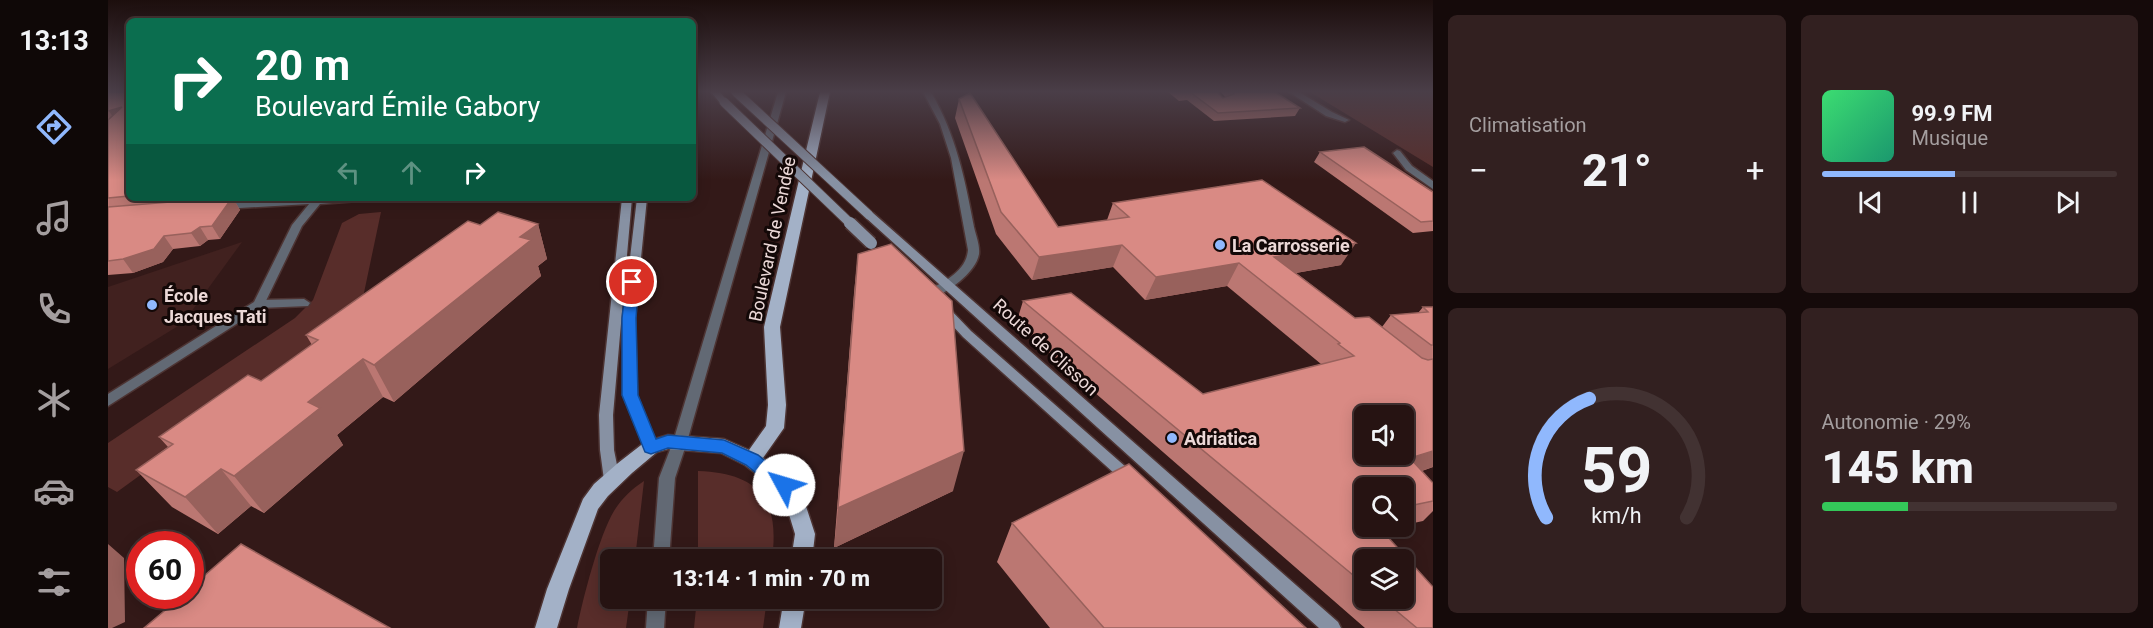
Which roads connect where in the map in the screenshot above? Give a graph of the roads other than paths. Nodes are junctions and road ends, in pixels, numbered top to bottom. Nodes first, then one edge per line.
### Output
1 (744, 121) edge
2 (768, 121) edge
3 (773, 121) edge
4 (818, 121) edge
5 (943, 121) edge
6 (1397, 153) dead end
7 (1433, 186) edge
8 (281, 201) edge
9 (317, 201) edge
10 (627, 201) edge
11 (642, 201) edge
12 (215, 206) edge
13 (875, 247) edge
14 (947, 284) junction
15 (925, 292) joint
16 (304, 303) dead end
17 (259, 304) junction
18 (108, 401) edge
19 (680, 442) junction
20 (651, 447) junction
21 (752, 460) junction
22 (612, 480) junction
23 (1145, 492) edge
24 (661, 549) edge
25 (803, 549) edge
26 (656, 609) edge
27 (793, 609) edge
28 (546, 628) edge
29 (655, 628) edge
30 (790, 628) edge
31 (1332, 628) edge

1 - 13 main road, bridge
2 - 14 main road, Route de Clisson, bridge
3 - 19 street
4 - 21 main road, Boulevard de Vendée
5 - 14 street
6 - 7 street
8 - 12 street
9 - 17 street
10 - 22 main road
11 - 20 main road
14 - 15 street
14 - 31 main road, Route de Clisson
15 - 23 main road
16 - 17 street
17 - 18 street
19 - 20 main road
19 - 21 main road
19 - 24 street
20 - 22 main road
21 - 25 main road
22 - 28 main road
26 - 29 street
27 - 30 main road

